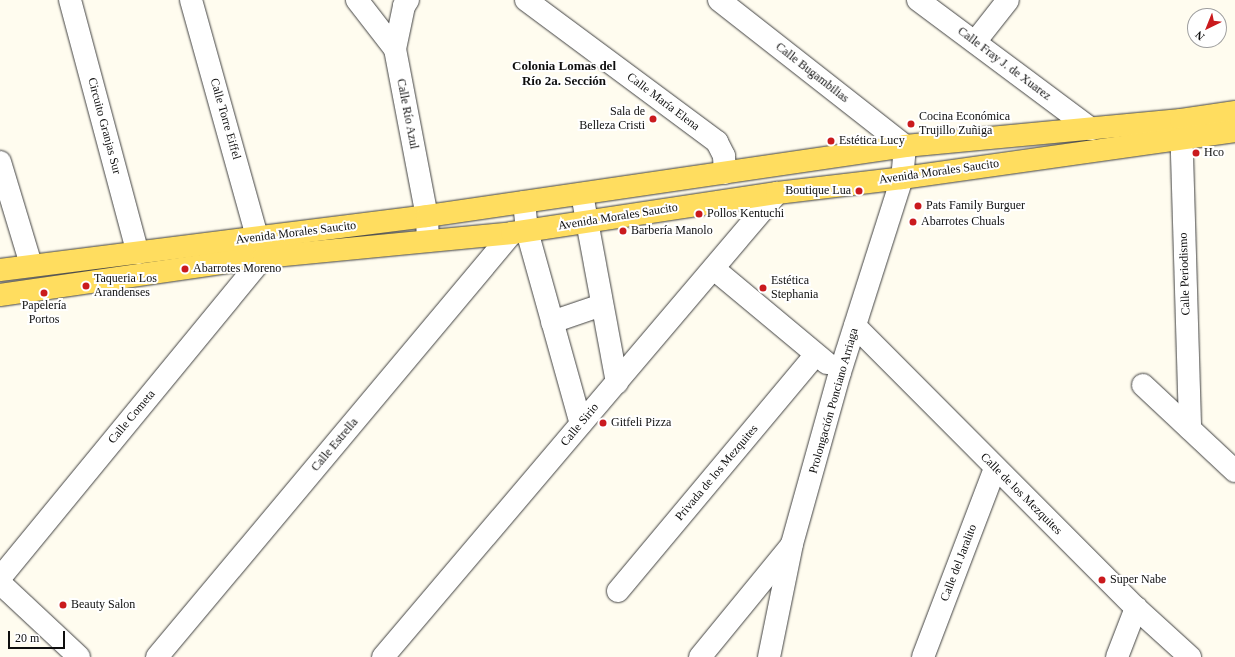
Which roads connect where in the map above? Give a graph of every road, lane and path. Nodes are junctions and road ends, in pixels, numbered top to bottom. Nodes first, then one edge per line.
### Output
1 (70, 0) edge
2 (191, 0) edge
3 (357, 0) edge
4 (408, 0) edge
5 (526, 0) edge
6 (719, 0) edge
7 (918, 0) edge
8 (1008, 0) edge
9 (974, 42) junction
10 (395, 48) junction
11 (1235, 112) edge
12 (1091, 129) junction
13 (1181, 129) junction
14 (1235, 131) edge
15 (905, 146) junction
16 (0, 162) edge
17 (725, 172) junction
18 (902, 178) junction
19 (777, 193) junction
20 (582, 194) junction
21 (524, 202) junction
22 (427, 216) junction
23 (587, 221) junction
24 (520, 232) junction
25 (428, 241) junction
26 (261, 247) junction
27 (138, 253) junction
28 (31, 265) junction
29 (714, 269) junction
30 (0, 270) edge
31 (0, 295) edge
32 (602, 305) junction
33 (552, 322) junction
34 (855, 326) junction
35 (815, 355) junction
36 (840, 372) junction
37 (617, 383) junction
38 (1143, 384) dead end
39 (581, 424) junction
40 (1190, 428) junction
41 (995, 468) junction
42 (1235, 471) edge
43 (792, 544) junction
44 (0, 578) edge
45 (0, 583) edge
46 (618, 591) dead end
47 (1136, 608) junction
48 (79, 657) edge
49 (157, 657) edge
50 (383, 657) edge
51 (700, 657) edge
52 (769, 657) edge
53 (923, 657) edge
54 (1117, 657) edge
55 (1190, 657) edge

1 - 27 street, Circuito Granjas Sur
2 - 26 street, Calle Torre Eiffel
3 - 10 street, Calle Río Azul
4 - 10 street
5 - 17 street, Calle María Elena
6 - 15 street, Calle Bugambilias
7 - 9 street, Calle Fray J. de Xuarez
8 - 9 street
9 - 12 street, Calle Fray J. de Xuarez
10 - 22 street, Calle Río Azul
11 - 13 main road, Avenida Morales Saucito
12 - 13 main road, Avenida Morales Saucito
12 - 15 main road, Avenida Morales Saucito
13 - 14 main road, Avenida Morales Saucito
13 - 18 main road, Avenida Morales Saucito
13 - 40 street, Calle Periodismo
15 - 17 main road, Avenida Morales Saucito
15 - 18 street, Prolongación Ponciano Arriaga
16 - 28 street
17 - 20 main road, Avenida Morales Saucito
18 - 19 main road, Avenida Morales Saucito
18 - 34 street, Prolongación Ponciano Arriaga
19 - 23 main road, Avenida Morales Saucito
19 - 29 street, Calle Sirio
20 - 21 main road, Avenida Morales Saucito
20 - 23 street
21 - 22 main road, Avenida Morales Saucito
21 - 24 street
22 - 25 street, Calle Río Azul
22 - 26 main road, Avenida Morales Saucito
23 - 24 main road, Avenida Morales Saucito
23 - 32 street
24 - 25 main road, Avenida Morales Saucito
24 - 33 street
24 - 49 street, Calle Estrella
25 - 26 main road, Avenida Morales Saucito
26 - 27 main road, Avenida Morales Saucito
26 - 31 main road, Avenida Morales Saucito
26 - 44 street, Calle Cometa
27 - 28 main road, Avenida Morales Saucito
28 - 30 main road, Avenida Morales Saucito
29 - 35 street
29 - 37 street, Calle Sirio
32 - 33 street
32 - 37 street
33 - 39 street
34 - 36 street, Prolongación Ponciano Arriaga
34 - 41 street, Calle de los Mezquites
35 - 36 street
35 - 46 street, Privada de los Mezquites
36 - 43 street, Prolongación Ponciano Arriaga
37 - 39 street, Calle Sirio
38 - 40 street
39 - 50 street, Calle Sirio
40 - 42 street
41 - 47 street, Calle de los Mezquites
41 - 53 street, Calle del Jaralito
43 - 51 street
43 - 52 street, Prolongación Ponciano Arriaga
45 - 48 street
47 - 54 street
47 - 55 street, Calle de los Mezquites

